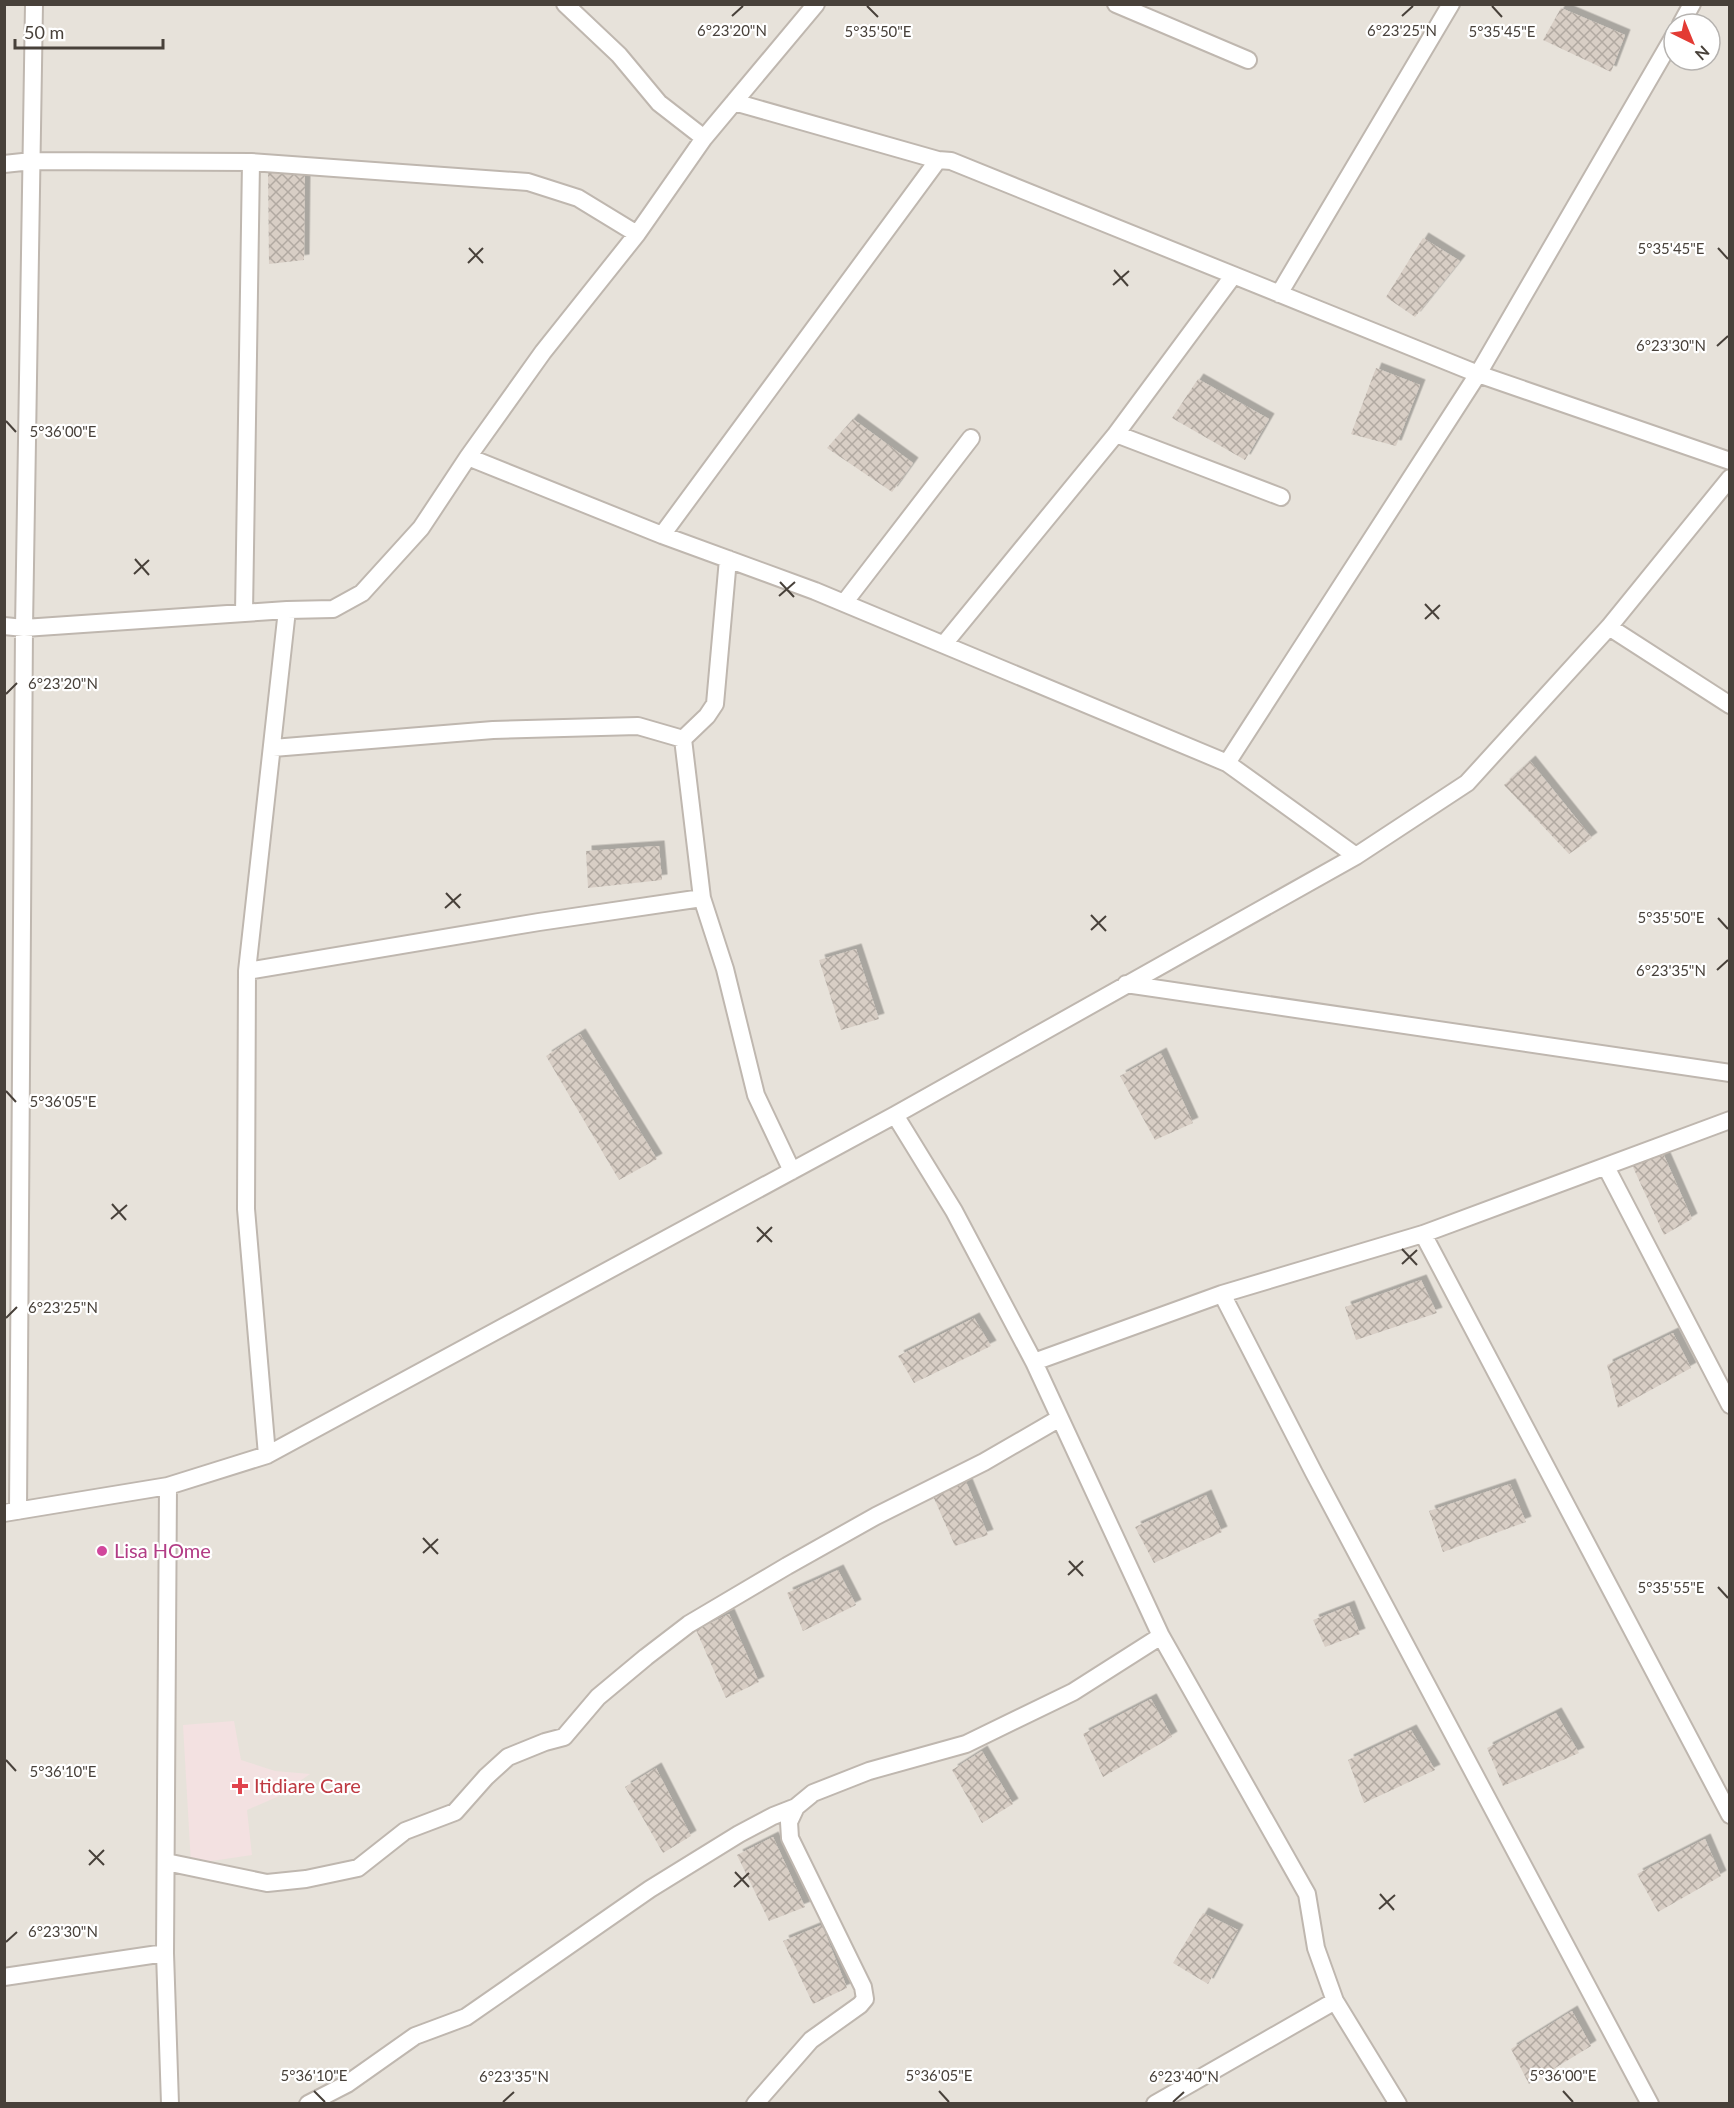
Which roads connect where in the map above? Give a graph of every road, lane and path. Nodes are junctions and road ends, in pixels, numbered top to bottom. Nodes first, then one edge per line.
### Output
1 (34, 4) edge
2 (565, 4) edge
3 (816, 4) edge
4 (1116, 4) edge
5 (1451, 4) edge
6 (1662, 57) edge
7 (1248, 60) dead end
8 (734, 102) junction
9 (704, 138) junction
10 (938, 160) junction
11 (32, 161) junction
12 (251, 162) junction
13 (4, 164) edge
14 (637, 234) junction
15 (1233, 276) junction
16 (1279, 294) junction
17 (1478, 374) junction
18 (1116, 434) junction
19 (971, 438) dead end
20 (468, 457) junction
21 (1730, 461) edge
22 (1730, 478) edge
23 (1281, 497) dead end
24 (662, 535) junction
25 (728, 559) junction
26 (844, 603) junction
27 (287, 610) junction
28 (244, 613) junction
29 (4, 626) edge
30 (1609, 627) junction
31 (24, 628) junction
32 (944, 644) junction
33 (1730, 705) edge
34 (683, 739) junction
35 (273, 748) junction
36 (1227, 763) junction
37 (1356, 856) junction
38 (702, 898) junction
39 (247, 971) junction
40 (1126, 984) junction
41 (1730, 1073) edge
42 (894, 1115) junction
43 (1730, 1120) edge
44 (1606, 1167) junction
45 (792, 1171) junction
46 (1423, 1234) junction
47 (1222, 1294) junction
48 (1034, 1362) junction
49 (1730, 1405) edge
50 (1060, 1418) junction
51 (267, 1455) junction
52 (168, 1486) junction
53 (11, 1512) edge
54 (1161, 1636) junction
55 (796, 1807) junction
56 (1730, 1815) edge
57 (166, 1862) junction
58 (165, 1953) junction
59 (4, 1977) edge
60 (1335, 2001) junction
61 (170, 2103) edge
62 (308, 2103) edge
63 (755, 2103) edge
64 (1155, 2103) edge
65 (1398, 2103) edge
66 (1650, 2103) edge

1 - 11 street
2 - 9 street
3 - 8 street
4 - 7 street
5 - 16 street
6 - 17 street
8 - 9 street
8 - 10 street
9 - 14 street
10 - 15 street
10 - 24 street
11 - 12 street
11 - 13 street
11 - 31 street
12 - 14 street
12 - 28 street
14 - 20 street
15 - 16 street
15 - 18 street
16 - 17 street
17 - 21 street
17 - 36 street
18 - 23 street
18 - 32 street
19 - 26 street
20 - 24 street
20 - 27 street
22 - 30 street
24 - 25 street
25 - 26 street
25 - 34 street
26 - 32 street
27 - 28 street
27 - 35 street
28 - 31 street
29 - 31 street
30 - 33 street
30 - 37 street
31 - 53 street
32 - 36 street
34 - 35 street
34 - 38 street
35 - 39 street
36 - 37 street
37 - 40 street
38 - 39 street
38 - 45 street
39 - 51 street
40 - 41 street
40 - 42 street
42 - 45 street
42 - 48 street
43 - 44 street
44 - 46 street
44 - 49 street
45 - 51 street
46 - 47 street
46 - 56 street
47 - 48 street
47 - 66 street
48 - 50 street
50 - 54 street
50 - 57 street
51 - 52 street
52 - 53 street
52 - 57 street
54 - 55 street
54 - 60 street
55 - 62 street
55 - 63 street
57 - 58 street
58 - 59 street
58 - 61 street
60 - 64 street
60 - 65 street

